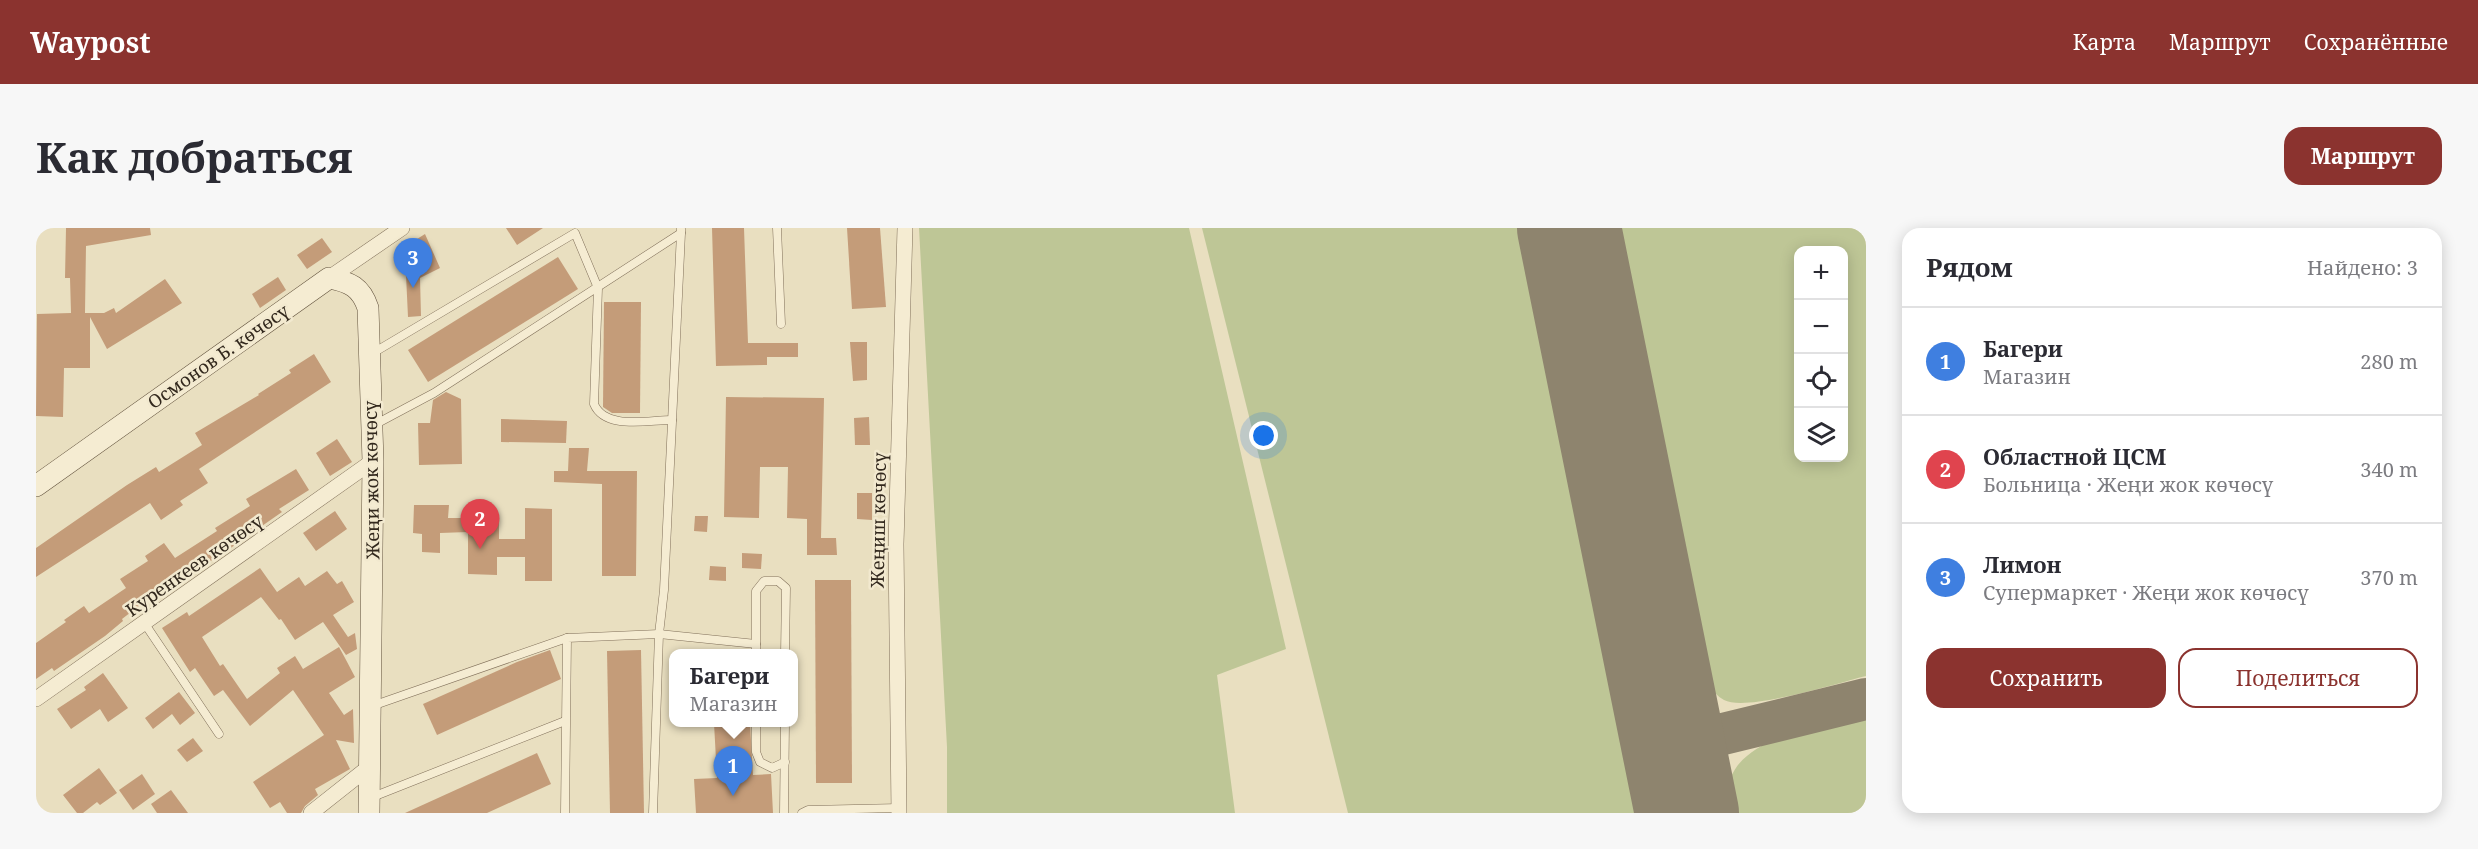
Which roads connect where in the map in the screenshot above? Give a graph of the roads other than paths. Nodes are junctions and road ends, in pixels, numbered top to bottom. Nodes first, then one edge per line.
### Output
1 (402, 228) edge
2 (777, 228) edge
3 (905, 228) edge
4 (573, 231) edge
5 (681, 231) edge
6 (329, 278) junction
7 (598, 288) junction
8 (781, 324) dead end
9 (369, 355) junction
10 (672, 420) junction
11 (371, 427) junction
12 (373, 461) junction
13 (36, 486) edge
14 (145, 624) junction
15 (659, 634) junction
16 (567, 638) junction
17 (756, 644) junction
18 (756, 649) edge
19 (785, 649) edge
20 (36, 699) edge
21 (370, 707) junction
22 (565, 721) junction
23 (756, 727) edge
24 (785, 727) edge
25 (219, 734) dead end
26 (784, 762) junction
27 (369, 767) junction
28 (369, 806) edge
29 (899, 810) edge
30 (311, 813) edge
31 (565, 813) edge
32 (653, 813) edge
33 (784, 813) edge
34 (802, 813) edge

1 - 6 street, Осмонов Б. көчөсү
2 - 8 lane
3 - 29 street, Жеңиш көчөсү
4 - 7 lane
4 - 9 lane
5 - 7 lane
5 - 10 lane
6 - 9 main road, Жеңи жок көчөсү
6 - 13 main road, Осмонов Б. көчөсү
7 - 10 lane
7 - 11 lane
9 - 11 main road, Жеңи жок көчөсү
10 - 15 lane
11 - 12 main road, Жеңи жок көчөсү
12 - 14 street, Куренкеев көчөсү
12 - 21 main road, Жеңи жок көчөсү
14 - 20 street, Куренкеев көчөсү
14 - 25 lane
15 - 16 lane
15 - 17 lane
15 - 32 lane
16 - 21 lane
16 - 22 lane
17 - 18 lane
17 - 19 lane
21 - 27 main road, Жеңи жок көчөсү
22 - 28 lane, Жеңи жок көчөсү
22 - 31 lane
23 - 26 lane
24 - 26 lane
26 - 33 lane
27 - 28 main road, Жеңи жок көчөсү
27 - 30 street
29 - 34 lane

